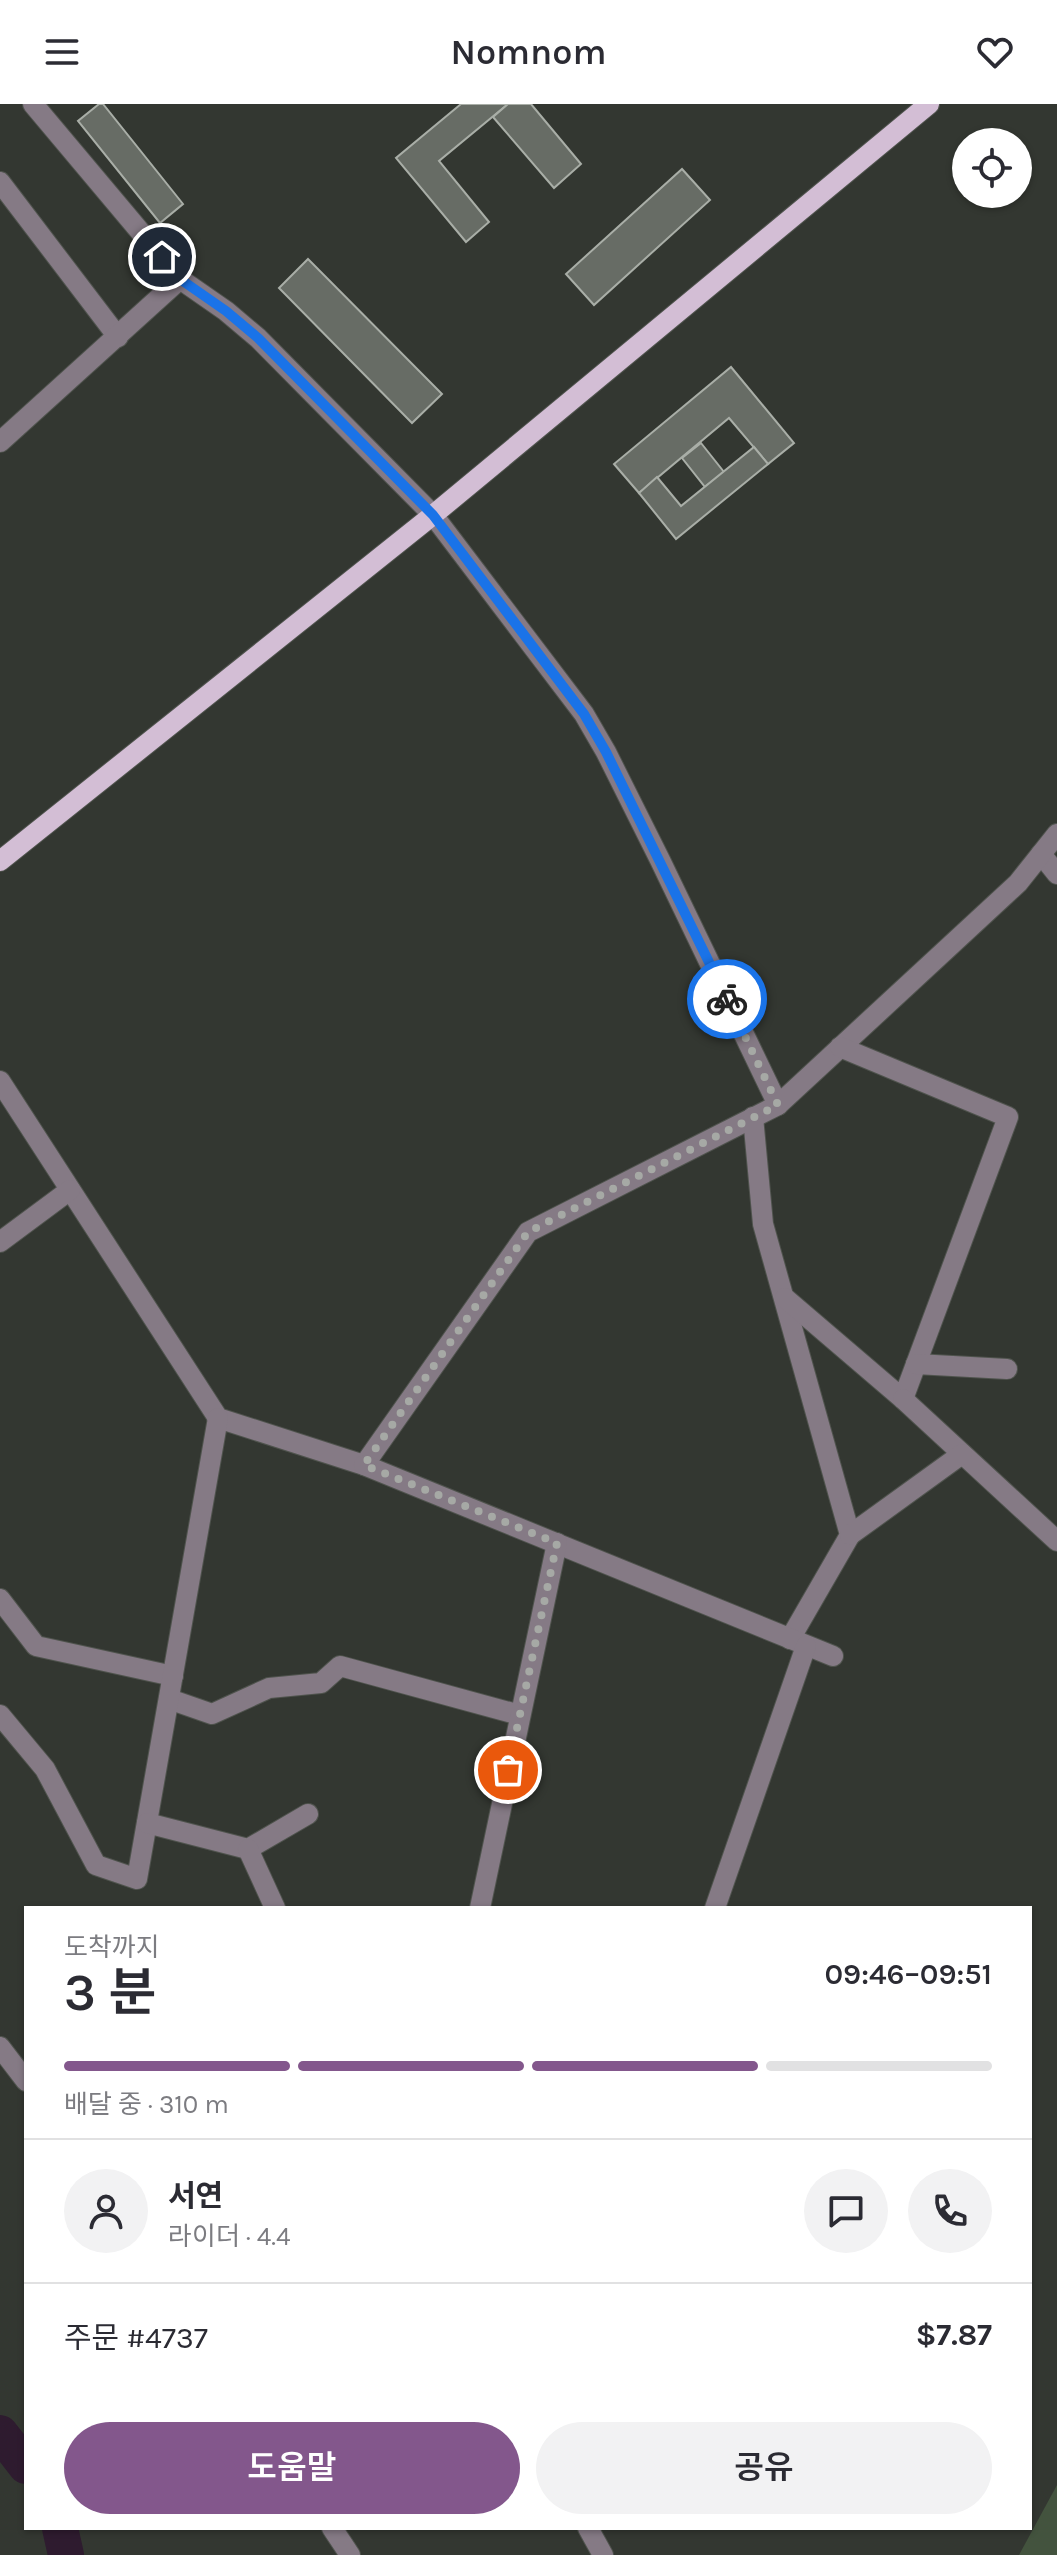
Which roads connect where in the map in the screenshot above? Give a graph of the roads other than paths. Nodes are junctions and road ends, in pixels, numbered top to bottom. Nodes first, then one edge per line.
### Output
1 (33, 104) edge
2 (929, 104) edge
3 (0, 182) edge
4 (180, 279) junction
5 (118, 337) junction
6 (0, 442) edge
7 (433, 515) junction
8 (1057, 834) edge
9 (1041, 854) junction
10 (0, 861) edge
11 (1057, 874) edge
12 (840, 1047) junction
13 (0, 1081) edge
14 (778, 1105) junction
15 (753, 1117) junction
16 (70, 1190) junction
17 (0, 1242) edge
18 (785, 1298) junction
19 (916, 1364) junction
20 (1007, 1369) dead end
21 (903, 1399) junction
22 (218, 1418) junction
23 (962, 1454) junction
24 (364, 1465) junction
25 (850, 1535) junction
26 (1057, 1541) edge
27 (557, 1543) junction
28 (0, 1599) edge
29 (798, 1642) junction
30 (833, 1656) dead end
31 (173, 1676) junction
32 (169, 1699) junction
33 (0, 1715) edge
34 (520, 1715) junction
35 (308, 1814) dead end
36 (147, 1823) junction
37 (248, 1849) junction
38 (274, 1906) edge
39 (480, 1906) edge
40 (716, 1906) edge
41 (0, 2047) edge
42 (24, 2078) edge
43 (333, 2530) edge
44 (589, 2530) edge
45 (350, 2555) edge
46 (603, 2555) edge

1 - 4 street
2 - 7 main road
3 - 5 street
4 - 5 street
4 - 7 street
5 - 6 street
7 - 10 main road
7 - 14 street
8 - 9 street
9 - 11 street
9 - 12 street
12 - 14 street
12 - 19 street
13 - 16 street
14 - 15 street
15 - 18 street
15 - 24 street
16 - 17 street
16 - 22 street
18 - 21 street
18 - 25 street
19 - 20 street
19 - 21 street
21 - 23 street
22 - 24 street
22 - 31 street
23 - 25 street
23 - 26 street
24 - 27 street
25 - 29 street
27 - 29 street
27 - 34 street
28 - 31 street
29 - 30 street
29 - 40 street
31 - 32 street
32 - 34 street
32 - 36 street
33 - 36 street
34 - 39 street
35 - 37 street
36 - 37 street
37 - 38 street
41 - 42 street
43 - 45 street
44 - 46 street

